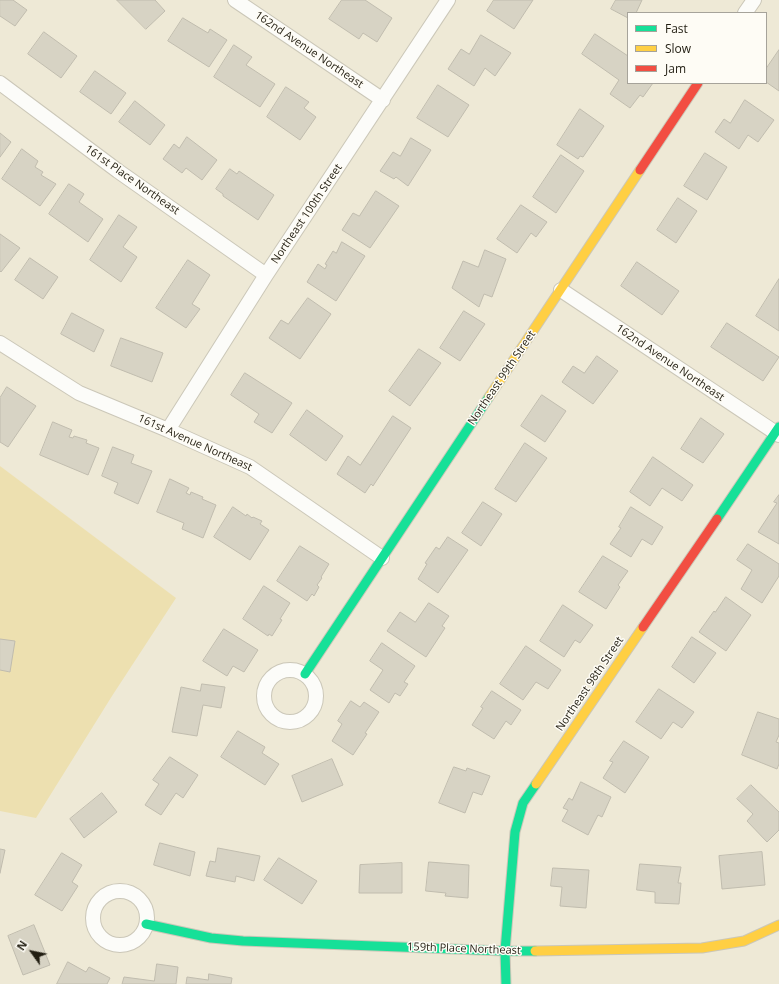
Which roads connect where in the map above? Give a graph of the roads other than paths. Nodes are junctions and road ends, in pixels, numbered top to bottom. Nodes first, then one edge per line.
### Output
1 (235, 0) edge
2 (448, 0) edge
3 (754, 0) edge
4 (746, 12) edge
5 (0, 83) edge
6 (697, 84) edge
7 (383, 100) junction
8 (266, 275) junction
9 (561, 290) junction
10 (0, 343) edge
11 (168, 430) junction
12 (778, 432) edge
13 (382, 558) junction
14 (305, 674) dead end
15 (146, 924) dead end
16 (779, 925) edge
17 (505, 951) junction
18 (506, 984) edge

1 - 7 street, 162nd Avenue Northeast
2 - 7 street, Northeast 100th Street
3 - 4 street
5 - 8 street, 161st Place Northeast
6 - 9 street, Northeast 99th Street
7 - 8 street, Northeast 100th Street
8 - 11 street, Northeast 100th Street
9 - 12 street, 162nd Avenue Northeast
9 - 13 street, Northeast 99th Street
10 - 11 street, 161st Avenue Northeast
11 - 13 street, 161st Avenue Northeast
12 - 17 street, Northeast 98th Street
13 - 14 street, Northeast 99th Street
15 - 17 street, 159th Place Northeast
16 - 17 street, 159th Place Northeast
17 - 18 street, Northeast 98th Street

